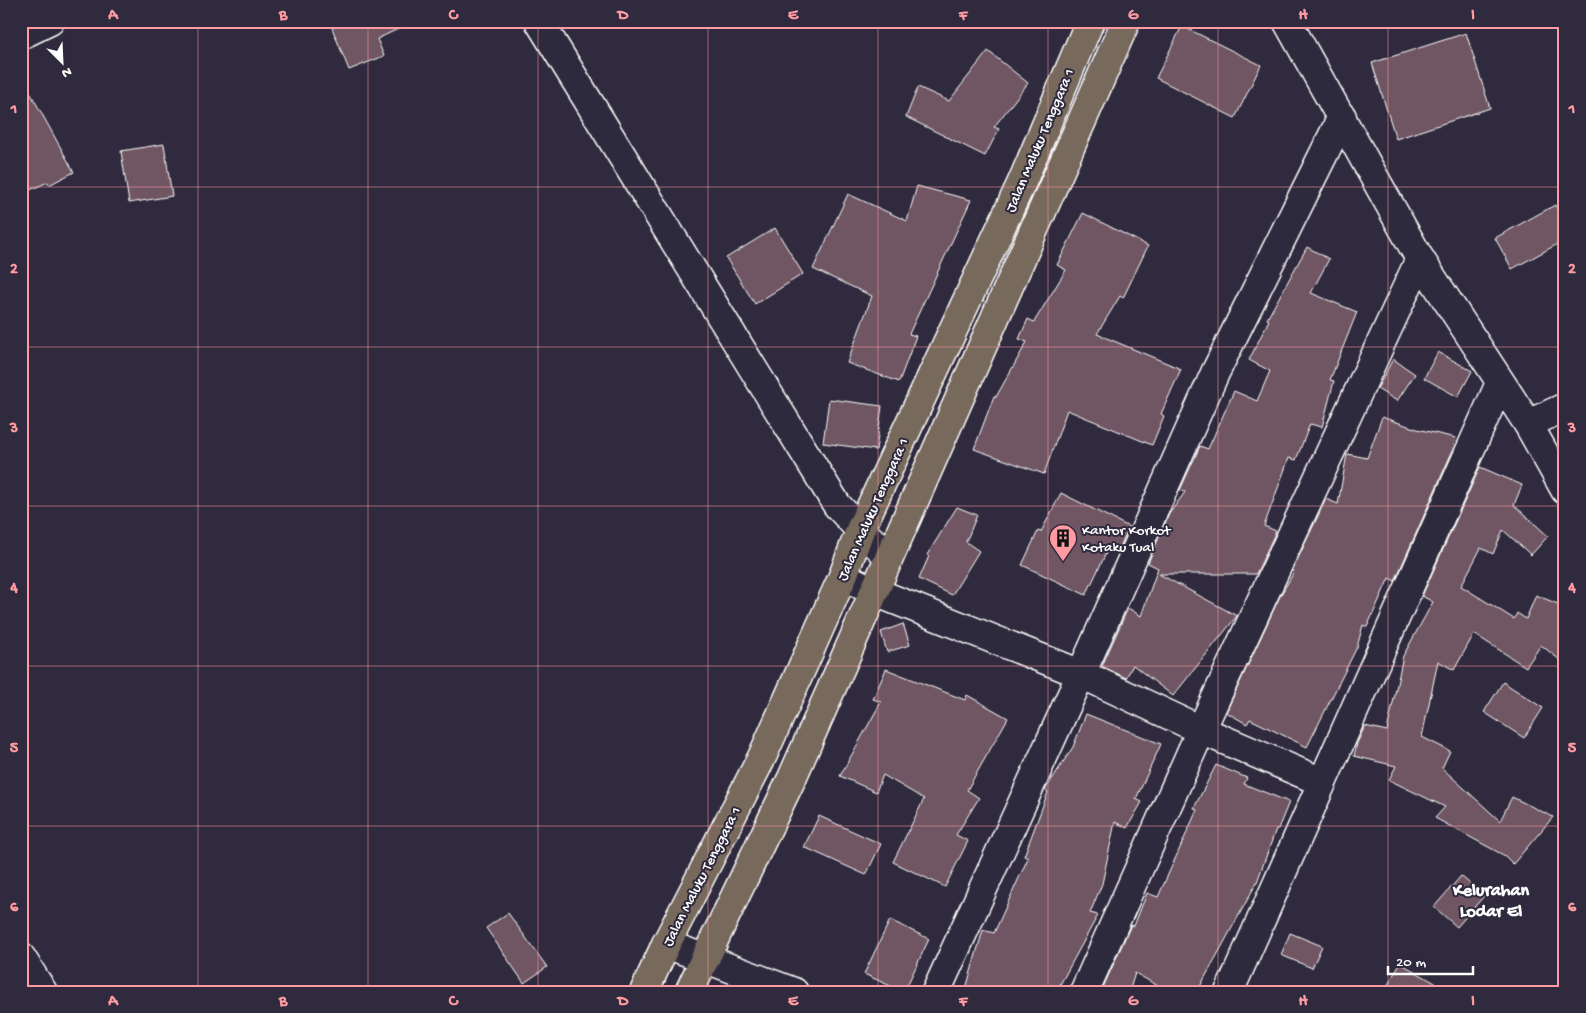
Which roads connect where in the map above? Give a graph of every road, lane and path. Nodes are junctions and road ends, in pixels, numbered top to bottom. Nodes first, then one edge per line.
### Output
1 (50, 21) edge
2 (539, 21) edge
3 (1090, 21) edge
4 (1126, 21) edge
5 (1287, 21) edge
6 (21, 35) edge
7 (1342, 117) junction
8 (1420, 259) junction
9 (1500, 383) junction
10 (1565, 407) edge
11 (1528, 424) junction
12 (1565, 490) edge
13 (860, 530) junction
14 (889, 556) junction
15 (844, 576) junction
16 (875, 592) junction
17 (1080, 674) junction
18 (1201, 730) junction
19 (1322, 782) junction
20 (666, 944) junction
21 (21, 957) edge
22 (706, 958) junction
23 (42, 992) edge
24 (644, 992) edge
25 (689, 992) edge
26 (794, 992) edge
27 (936, 992) edge
28 (1084, 992) edge
29 (1229, 992) edge

1 - 6 street
2 - 13 street
3 - 13 main road, Jalan Maluku Tenggara 1
4 - 14 main road, Jalan Maluku Tenggara 1
5 - 7 street
7 - 8 street
7 - 17 street
8 - 9 street
8 - 18 street
9 - 11 street
9 - 19 street
10 - 11 street
11 - 12 street
13 - 14 street
13 - 15 main road, Jalan Maluku Tenggara 1
14 - 16 main road, Jalan Maluku Tenggara 1
15 - 16 street
15 - 20 main road, Jalan Maluku Tenggara 1
16 - 17 street
16 - 22 main road, Jalan Maluku Tenggara 1
17 - 18 street
17 - 27 street
18 - 19 street
18 - 28 street
19 - 29 street
20 - 22 street
20 - 24 main road, Jalan Maluku Tenggara 1
21 - 23 street
22 - 25 main road, Jalan Maluku Tenggara 1
22 - 26 street

